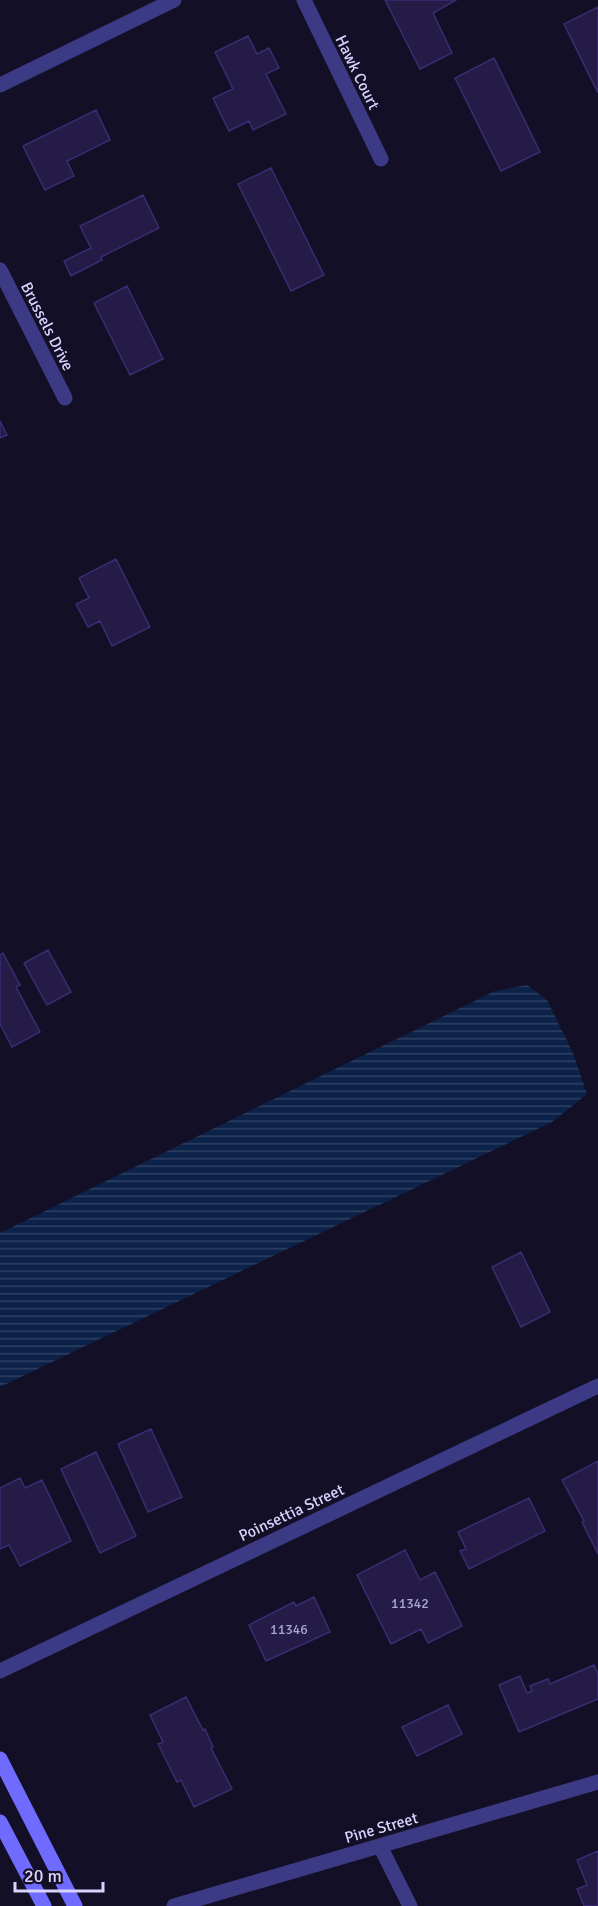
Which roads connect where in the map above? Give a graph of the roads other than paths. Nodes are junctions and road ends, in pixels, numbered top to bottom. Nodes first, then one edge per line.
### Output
1 (174, 0) edge
2 (303, 0) edge
3 (0, 85) edge
4 (381, 159) dead end
5 (0, 270) edge
6 (64, 398) dead end
7 (598, 1386) edge
8 (0, 1671) edge
9 (0, 1759) edge
10 (598, 1782) edge
11 (0, 1822) edge
12 (380, 1846) junction
13 (44, 1906) edge
14 (75, 1906) edge
15 (174, 1906) edge
16 (410, 1906) edge

1 - 3 street
2 - 4 street, Hawk Court
5 - 6 street, Brussels Drive
7 - 8 street, Poinsettia Street
9 - 14 street
10 - 12 street, Pine Street
11 - 13 street
12 - 15 street, Pine Street
12 - 16 street

